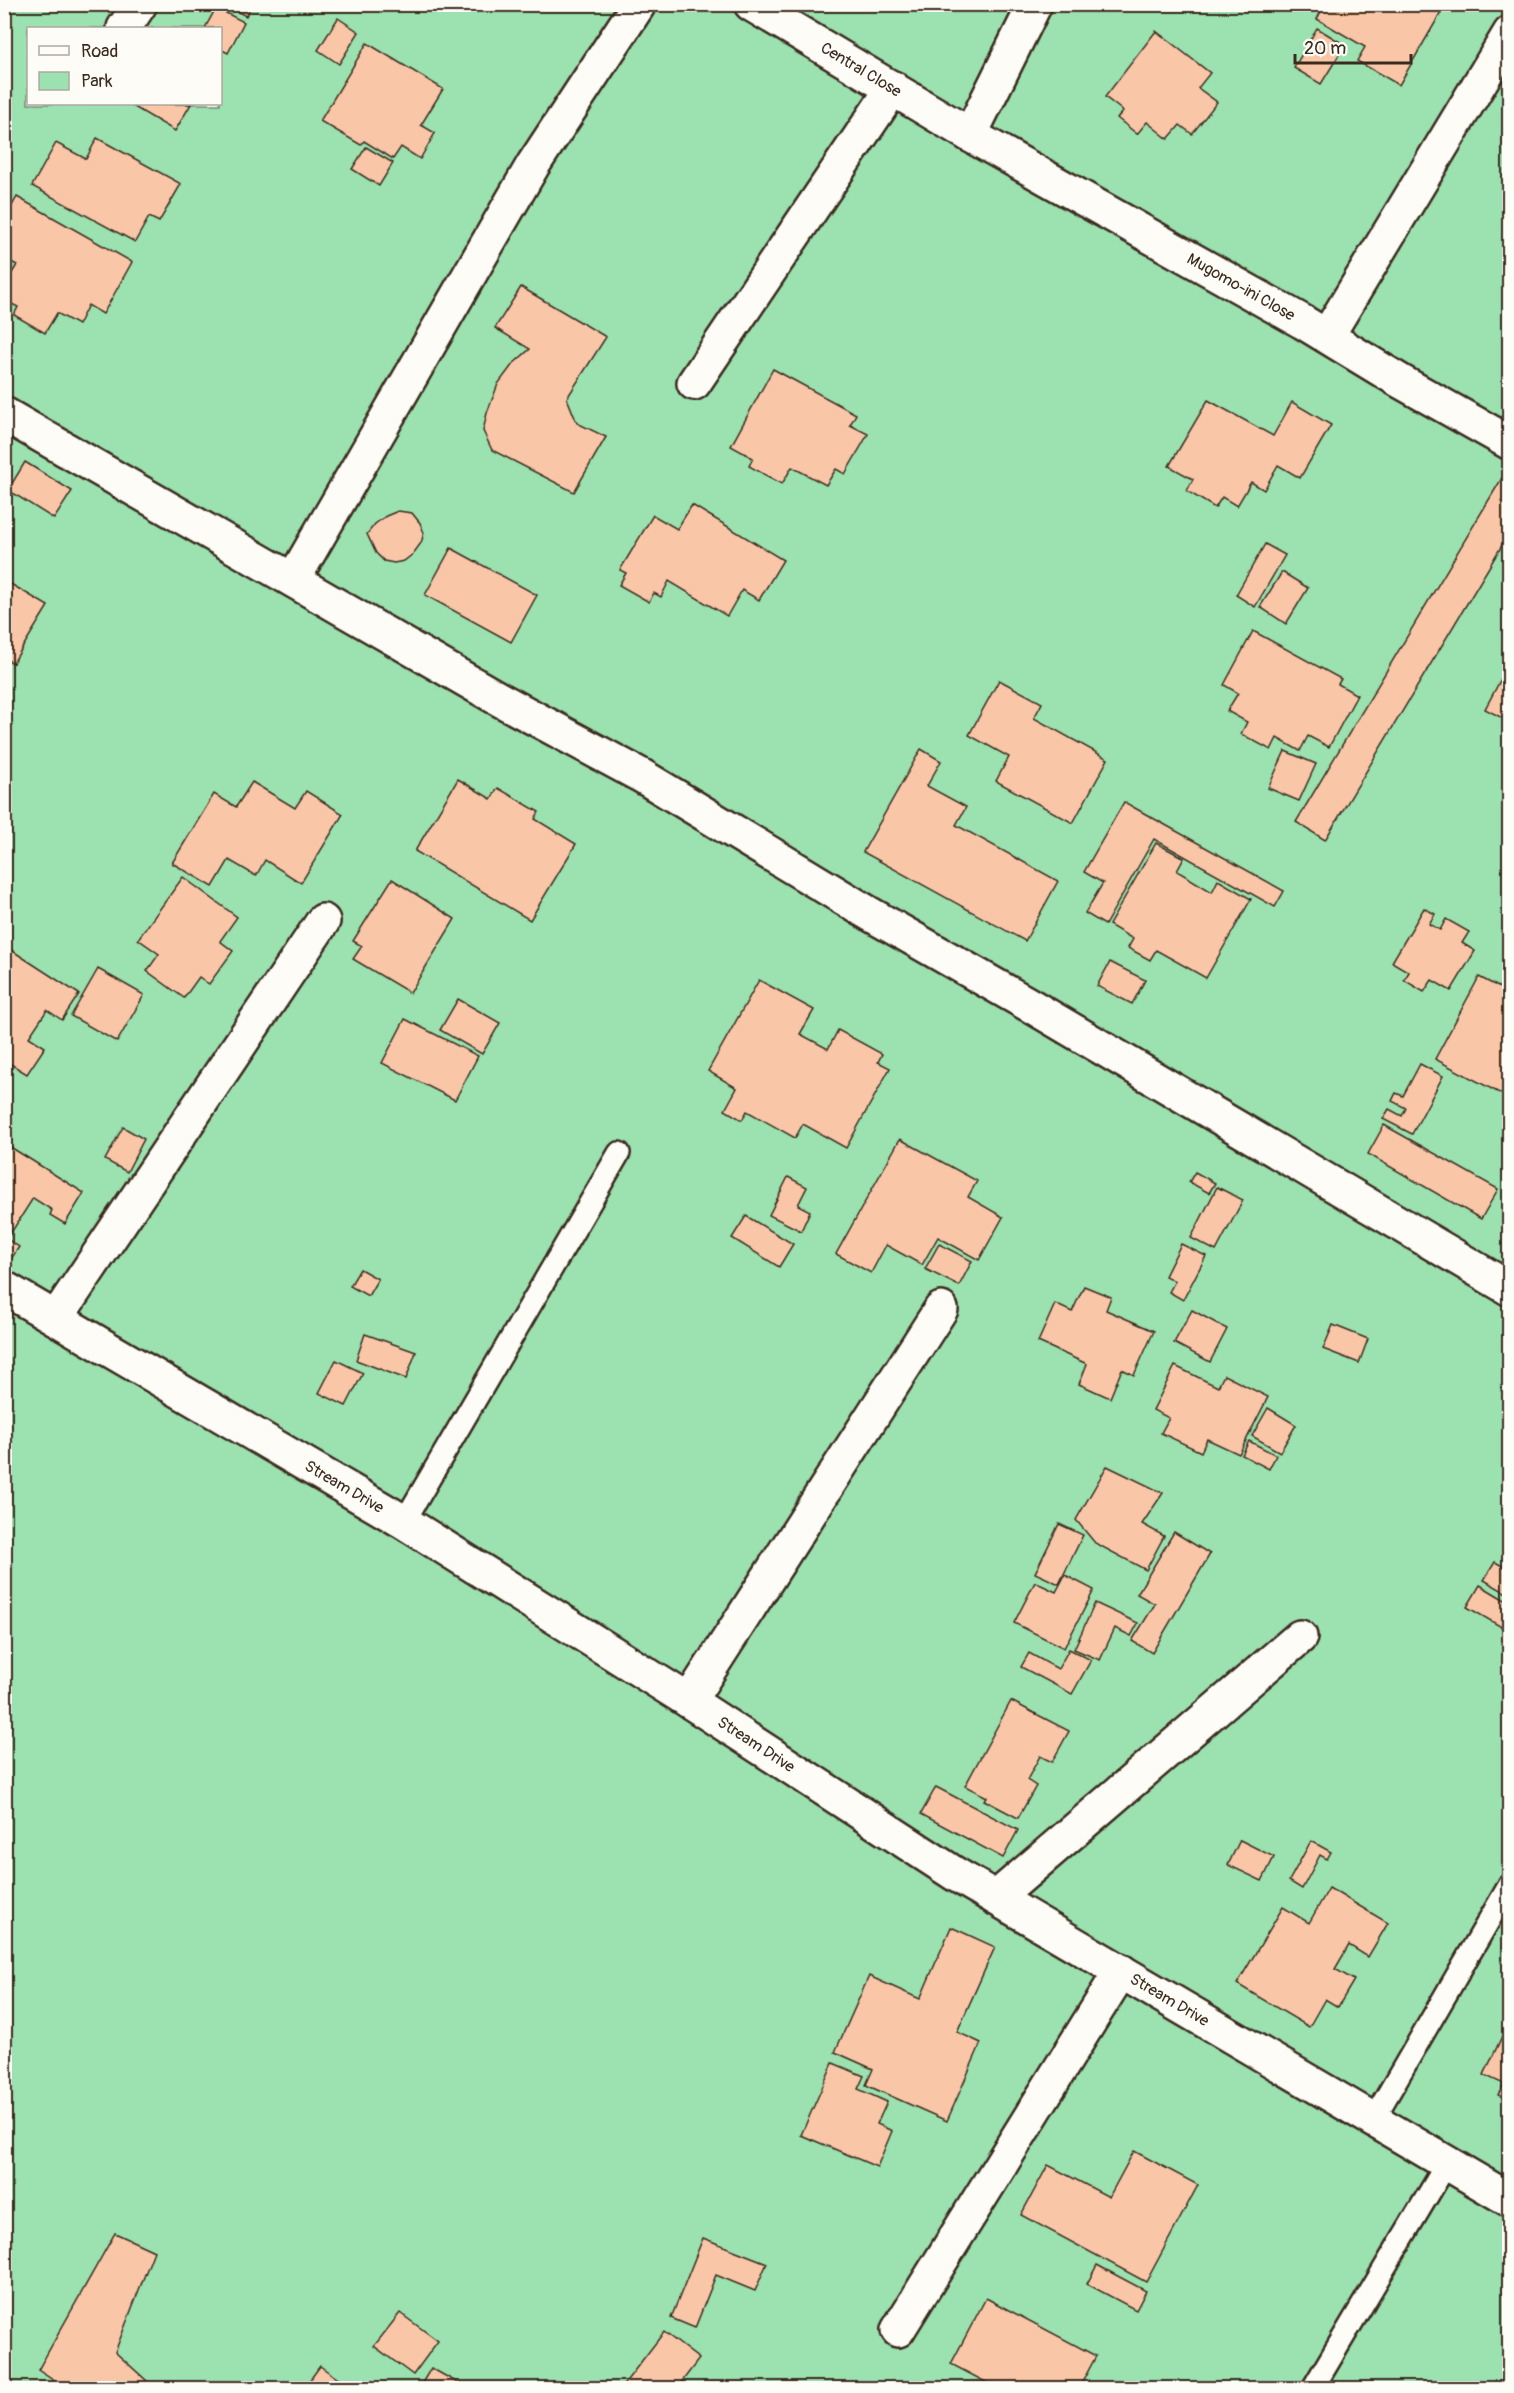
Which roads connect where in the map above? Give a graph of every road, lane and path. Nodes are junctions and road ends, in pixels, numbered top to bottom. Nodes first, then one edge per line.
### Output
1 (140, 4) edge
2 (639, 4) edge
3 (751, 4) edge
4 (1035, 4) edge
5 (125, 27) edge
6 (1509, 33) edge
7 (893, 88) junction
8 (970, 135) junction
9 (1326, 336) junction
10 (694, 383) dead end
11 (4, 414) edge
12 (1509, 443) edge
13 (293, 580) junction
14 (323, 921) dead end
15 (620, 1153) dead end
16 (4, 1288) edge
17 (1509, 1289) edge
18 (941, 1309) dead end
19 (56, 1318) junction
20 (404, 1522) junction
21 (1300, 1637) dead end
22 (688, 1701) junction
23 (1509, 1884) edge
24 (996, 1898) junction
25 (1120, 1971) junction
26 (1373, 2120) junction
27 (1447, 2163) junction
28 (1509, 2200) edge
29 (898, 2330) dead end
30 (1313, 2388) edge

1 - 5 street
2 - 13 street
3 - 7 street, Central Close
4 - 8 street
6 - 9 street
7 - 8 street, Central Close
7 - 10 street
8 - 9 street, Mugomo-ini Close
9 - 12 street, Mugomo-ini Close
11 - 13 street
13 - 17 street
14 - 19 street
15 - 20 lane
16 - 19 street, Stream Drive
18 - 22 street
19 - 20 street, Stream Drive
20 - 22 street, Stream Drive
21 - 24 street
22 - 24 street, Stream Drive
23 - 26 lane
24 - 25 street, Stream Drive
25 - 26 street, Stream Drive
25 - 29 street
26 - 27 street, Stream Drive
27 - 28 street, Stream Drive
27 - 30 lane

